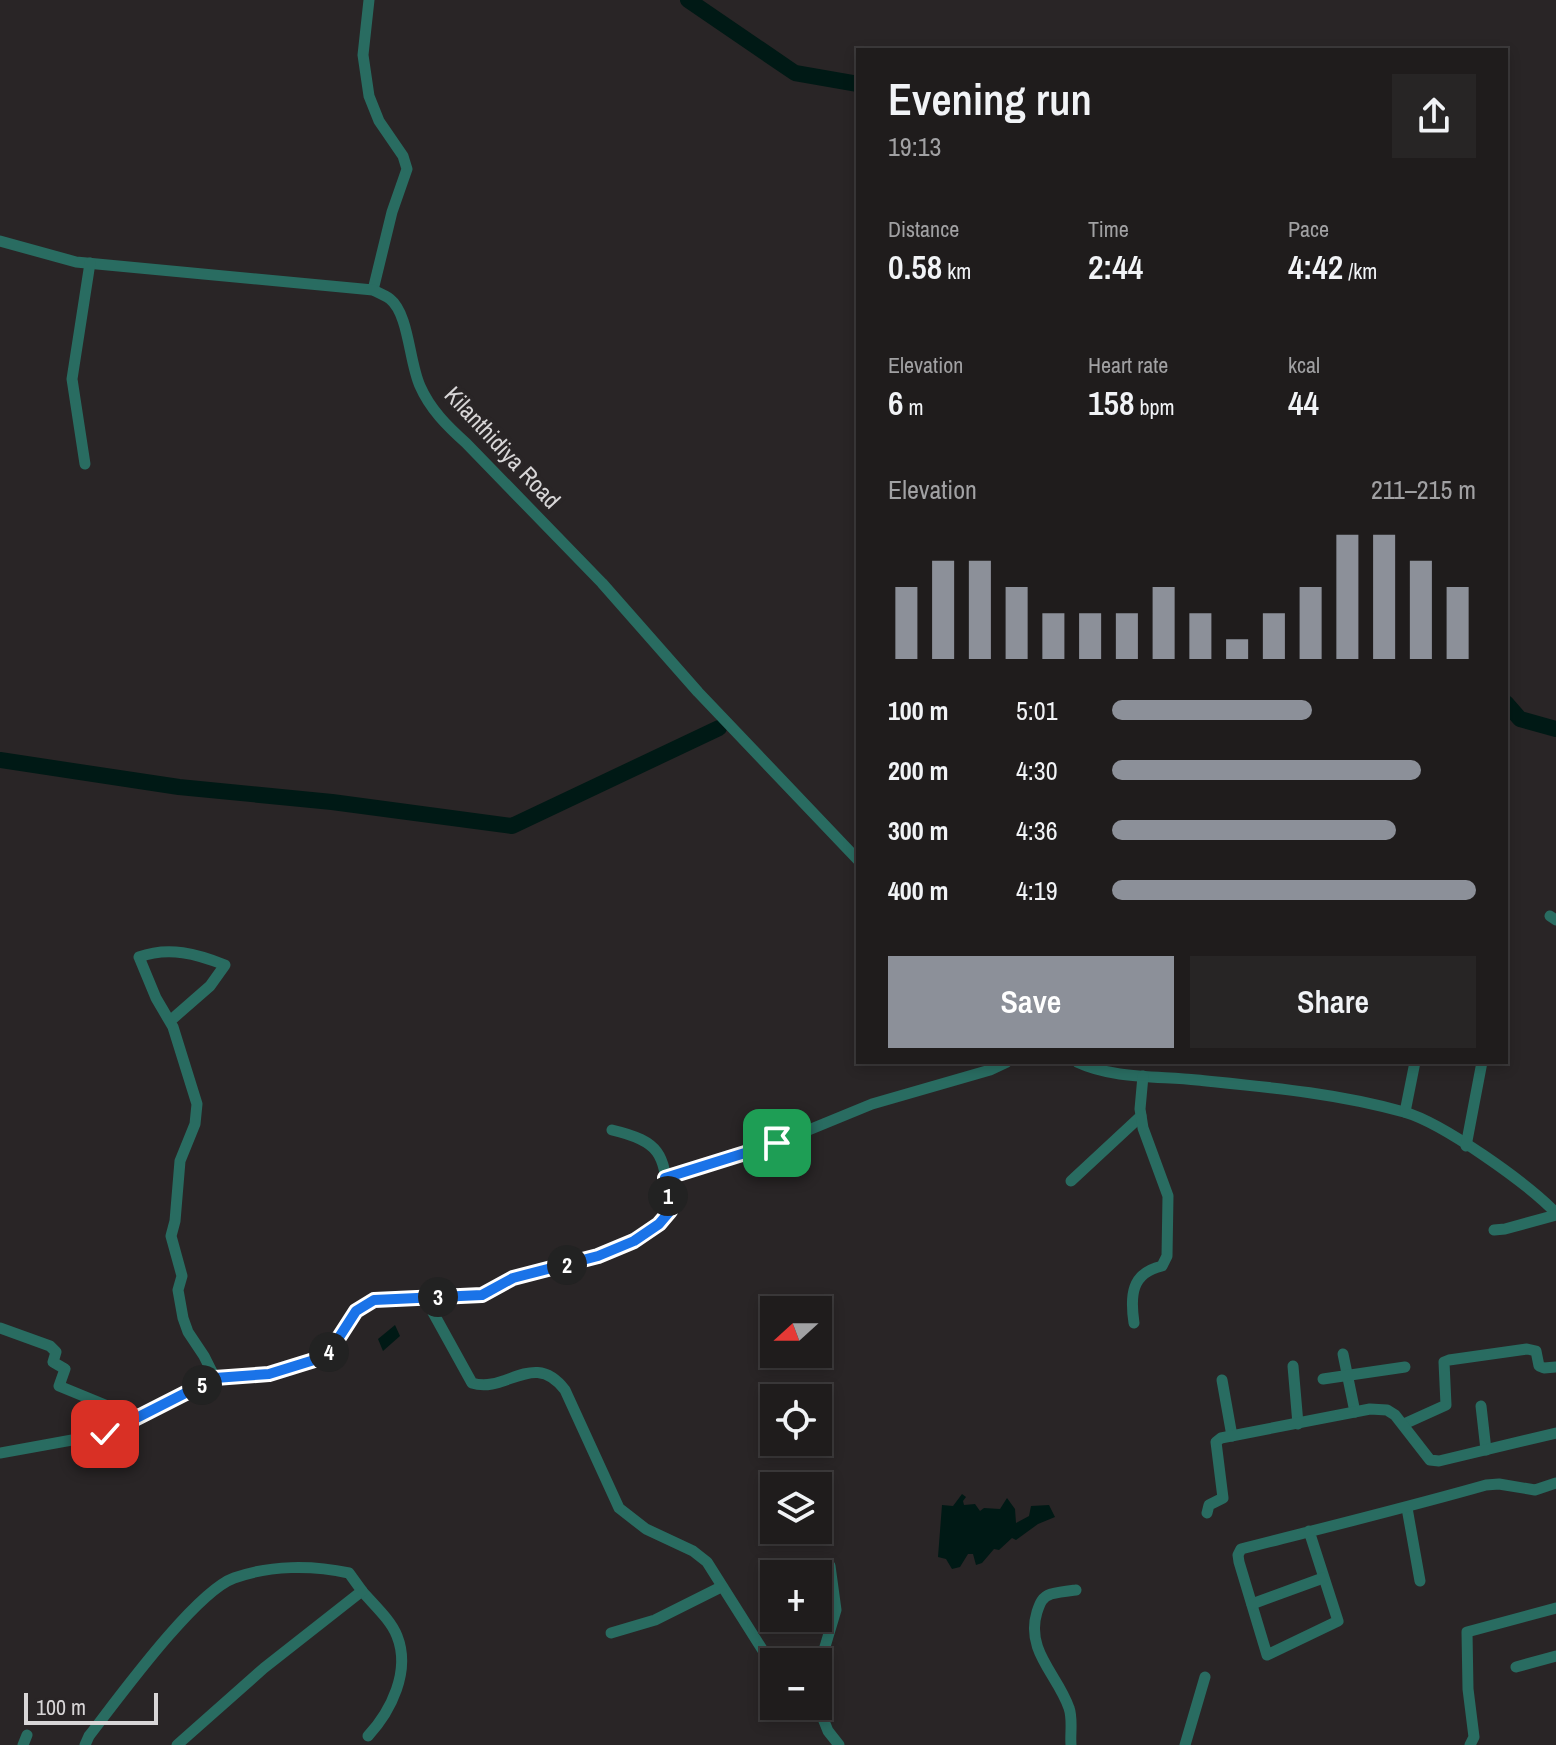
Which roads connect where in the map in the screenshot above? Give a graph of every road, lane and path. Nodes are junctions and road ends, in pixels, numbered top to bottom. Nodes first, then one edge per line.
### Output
1 (369, 0) edge
2 (0, 241) edge
3 (90, 263) junction
4 (373, 290) junction
5 (85, 464) dead end
6 (856, 858) edge
7 (170, 1021) junction
8 (1003, 1064) edge
9 (1084, 1064) edge
10 (1415, 1064) edge
11 (1482, 1064) edge
12 (1143, 1076) junction
13 (1405, 1112) junction
14 (1141, 1116) junction
15 (612, 1130) dead end
16 (1466, 1146) junction
17 (665, 1178) junction
18 (1071, 1181) dead end
19 (1556, 1214) edge
20 (1494, 1230) dead end
21 (433, 1297) junction
22 (1134, 1323) dead end
23 (0, 1328) edge
24 (1343, 1354) dead end
25 (1293, 1366) dead end
26 (1405, 1367) dead end
27 (1556, 1367) edge
28 (1347, 1374) junction
29 (215, 1378) junction
30 (1323, 1379) dead end
31 (1222, 1380) dead end
32 (1481, 1406) dead end
33 (1355, 1412) junction
34 (139, 1417) junction
35 (1298, 1424) junction
36 (1404, 1424) junction
37 (1556, 1433) edge
38 (1232, 1436) junction
39 (1486, 1450) junction
40 (0, 1453) edge
41 (1556, 1483) edge
42 (1407, 1508) junction
43 (1207, 1513) dead end
44 (1309, 1531) junction
45 (1323, 1578) junction
46 (832, 1581) edge
47 (1420, 1581) dead end
48 (721, 1587) junction
49 (1076, 1590) dead end
50 (362, 1591) junction
51 (1252, 1604) junction
52 (1556, 1608) edge
53 (832, 1623) edge
54 (611, 1633) dead end
55 (761, 1648) edge
56 (1556, 1656) edge
57 (1516, 1667) dead end
58 (1205, 1677) dead end
59 (824, 1720) edge
60 (368, 1736) dead end
61 (85, 1745) edge
62 (177, 1745) edge
63 (839, 1745) edge
64 (1071, 1745) edge
65 (1185, 1745) edge
66 (1470, 1745) edge

1 - 4 street
2 - 3 street
3 - 4 street
3 - 5 street
4 - 6 street, Kilanthidiya Road
7 - 7 street
7 - 29 street
8 - 17 street
9 - 12 street
10 - 13 street
11 - 16 street
12 - 13 street
12 - 14 street
13 - 16 street
14 - 18 street
14 - 22 street
15 - 17 street
16 - 19 street
17 - 21 street
19 - 20 street
21 - 29 street
21 - 48 street
23 - 34 street
24 - 28 street
25 - 35 street
26 - 28 street
27 - 36 street
28 - 30 street
28 - 33 street
29 - 34 street
31 - 38 street
32 - 39 street
33 - 35 street
33 - 36 street
34 - 40 street
35 - 38 street
36 - 39 street
37 - 39 street
38 - 43 street
41 - 42 street
42 - 44 street
42 - 47 street
44 - 45 street
44 - 51 street
45 - 51 street
45 - 51 street
46 - 53 street
48 - 54 street
48 - 55 street
49 - 64 street
50 - 60 street
50 - 61 street
50 - 62 street
52 - 66 street
56 - 57 street
58 - 65 street
59 - 63 street

